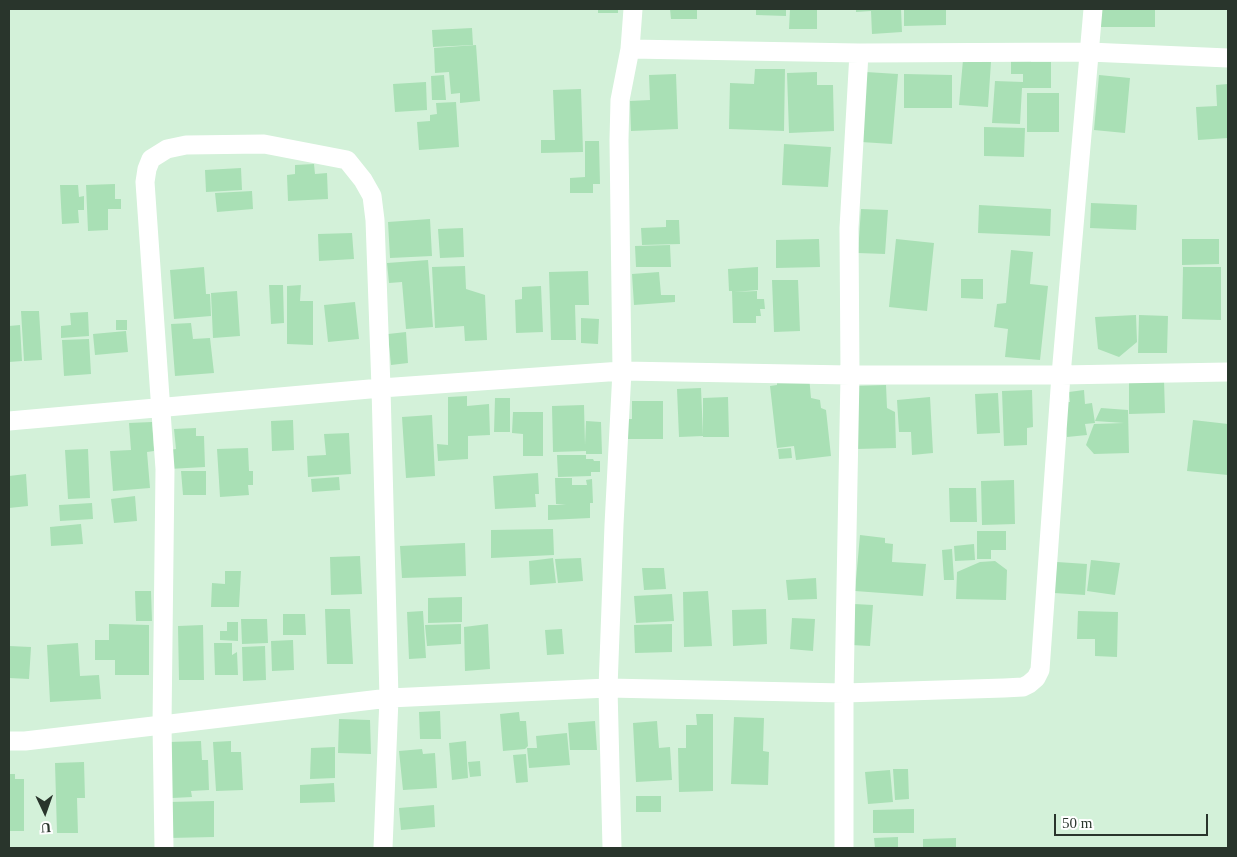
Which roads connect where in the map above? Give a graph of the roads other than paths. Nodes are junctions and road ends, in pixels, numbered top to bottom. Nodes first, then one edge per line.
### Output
1 (633, 9) edge
2 (1093, 9) edge
3 (630, 49) junction
4 (1089, 52) junction
5 (859, 53) junction
6 (1228, 58) edge
7 (622, 371) junction
8 (1228, 372) edge
9 (1061, 375) junction
10 (850, 376) junction
11 (381, 388) junction
12 (160, 407) junction
13 (9, 421) edge
14 (608, 688) junction
15 (844, 694) junction
16 (389, 698) junction
17 (162, 726) junction
18 (9, 741) edge
19 (164, 848) edge
20 (383, 848) edge
21 (612, 848) edge
22 (844, 848) edge

1 - 3 street
2 - 4 street
3 - 5 street
3 - 7 street
4 - 5 street
4 - 6 street
4 - 9 street
5 - 10 street
7 - 10 street
7 - 11 street
7 - 14 street
8 - 9 street
9 - 10 street
9 - 15 street
10 - 15 street
11 - 12 street
11 - 12 street
11 - 16 street
12 - 13 street
12 - 17 street
14 - 15 street
14 - 16 street
14 - 21 street
15 - 22 street
16 - 17 street
16 - 20 street
17 - 18 street
17 - 19 street

